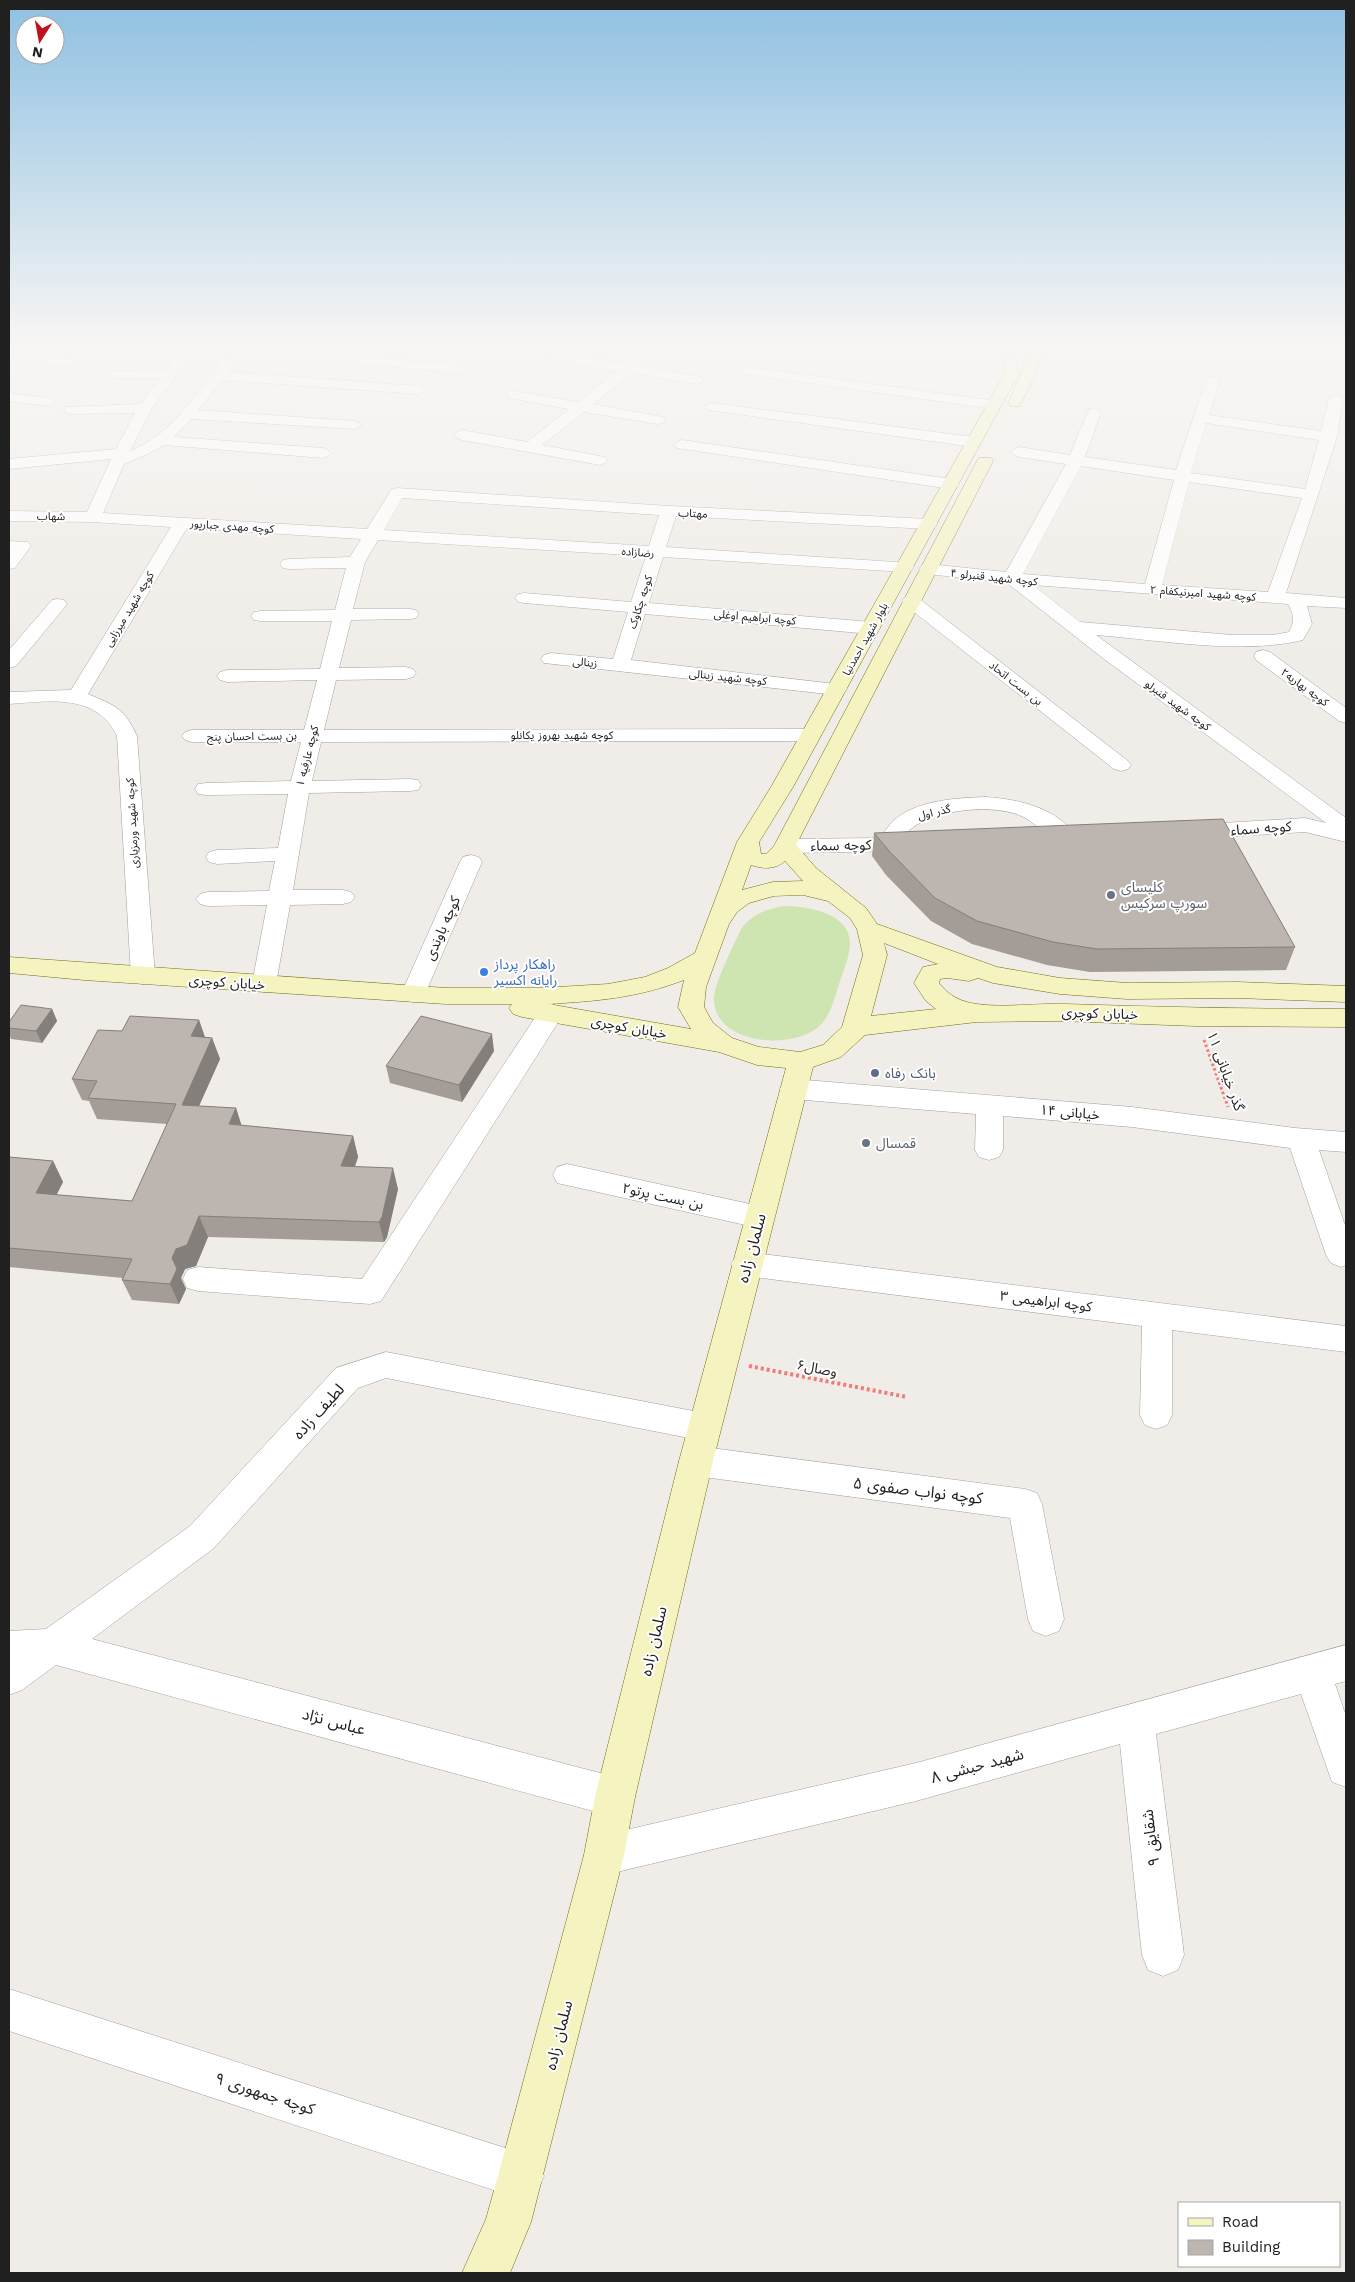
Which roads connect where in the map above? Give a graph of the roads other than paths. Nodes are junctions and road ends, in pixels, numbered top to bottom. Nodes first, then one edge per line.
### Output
1 (122, 451) edge
2 (136, 451) edge
3 (304, 451) edge
4 (550, 451) edge
5 (727, 451) edge
6 (969, 451) edge
7 (990, 451) edge
8 (1078, 451) edge
9 (1191, 451) edge
10 (1324, 451) edge
11 (1019, 452) dead end
12 (323, 453) dead end
13 (119, 457) junction
14 (600, 460) dead end
15 (1074, 461) junction
16 (9, 464) edge
17 (1183, 478) junction
18 (951, 484) junction
19 (397, 493) joint
20 (1311, 496) junction
21 (669, 512) junction
22 (9, 516) edge
23 (93, 517) junction
24 (182, 523) junction
25 (929, 524) junction
26 (372, 535) junction
27 (9, 546) edge
28 (656, 553) junction
29 (356, 562) junction
30 (9, 564) edge
31 (288, 564) dead end
32 (905, 567) junction
33 (928, 569) junction
34 (1012, 578) junction
35 (1059, 583) joint
36 (1152, 589) junction
37 (524, 598) dead end
38 (1275, 598) junction
39 (1295, 600) junction
40 (911, 601) junction
41 (1346, 603) edge
42 (58, 604) dead end
43 (639, 607) junction
44 (410, 614) dead end
45 (342, 615) junction
46 (260, 616) dead end
47 (1074, 627) junction
48 (871, 628) junction
49 (1263, 656) dead end
50 (550, 659) dead end
51 (9, 662) edge
52 (620, 665) junction
53 (406, 673) dead end
54 (327, 675) junction
55 (226, 676) dead end
56 (837, 690) junction
57 (77, 696) junction
58 (9, 698) edge
59 (1346, 717) edge
60 (312, 735) junction
61 (811, 735) junction
62 (192, 736) dead end
63 (1120, 765) dead end
64 (410, 785) dead end
65 (300, 786) junction
66 (206, 789) dead end
67 (1346, 828) edge
68 (1171, 834) edge
69 (1346, 835) edge
70 (1033, 839) edge
71 (748, 842) junction
72 (927, 844) edge
73 (888, 845) junction
74 (785, 846) junction
75 (288, 854) junction
76 (217, 857) dead end
77 (471, 862) dead end
78 (836, 896) junction
79 (280, 898) junction
80 (343, 898) dead end
81 (208, 899) dead end
82 (716, 926) junction
83 (870, 929) junction
84 (704, 958) junction
85 (9, 966) edge
86 (993, 975) junction
87 (143, 976) junction
88 (264, 984) junction
89 (413, 994) junction
90 (1346, 994) edge
91 (446, 996) junction
92 (551, 1013) junction
93 (977, 1013) junction
94 (1346, 1018) edge
95 (855, 1027) junction
96 (723, 1044) junction
97 (797, 1075) junction
98 (990, 1105) junction
99 (1301, 1139) junction
100 (1346, 1142) edge
101 (990, 1150) dead end
102 (567, 1175) dead end
103 (759, 1217) junction
104 (1341, 1255) dead end
105 (746, 1264) junction
106 (198, 1279) dead end
107 (1157, 1315) junction
108 (1346, 1339) edge
109 (1156, 1415) dead end
110 (704, 1427) junction
111 (696, 1461) junction
112 (1046, 1619) dead end
113 (52, 1646) junction
114 (9, 1649) edge
115 (1329, 1668) edge
116 (9, 1677) edge
117 (1136, 1721) junction
118 (1346, 1768) edge
119 (616, 1797) junction
120 (604, 1854) junction
121 (1163, 1955) dead end
122 (9, 2010) edge
123 (521, 2176) junction
124 (508, 2222) junction
125 (486, 2273) edge
126 (504, 2273) edge

1 - 13 street
2 - 13 street
3 - 12 street
4 - 14 street
5 - 18 street
6 - 18 main road, بلوار شهید احمدنیا
7 - 33 main road, بلوار شهید احمدنیا
8 - 15 street
9 - 17 street
10 - 20 street
11 - 15 street
13 - 16 street
13 - 23 street
15 - 17 street
15 - 34 street
17 - 20 street
17 - 36 street
18 - 25 main road, بلوار شهید احمدنیا
19 - 21 street, مهتاب
19 - 26 street, کوچه عارفیه ۱
20 - 38 street
21 - 25 street, مهتاب
21 - 28 street, کوچه چکاوک
22 - 23 street, شهاب
23 - 24 street, کوچه مهدی جبارپور
24 - 26 street, کوچه مهدی جبارپور
24 - 57 street, کوچه شهید میرزایی
25 - 32 main road, بلوار شهید احمدنیا
26 - 28 street, رضازاده
26 - 29 street, کوچه عارفیه ۱
27 - 30 street
28 - 32 street, رضازاده
28 - 43 street, کوچه چکاوک
29 - 31 street
29 - 45 street, کوچه عارفیه ۱
32 - 48 main road, بلوار شهید احمدنیا
33 - 34 street, کوچه شهید قنبرلو ۴
33 - 40 main road, بلوار شهید احمدنیا
34 - 35 street, کوچه شهید قنبرلو ۴
34 - 47 street, کوچه شهید قنبرلو
35 - 36 street, کوچه شهید امیرنیکفام ۲
36 - 38 street, کوچه شهید امیرنیکفام ۲
37 - 43 street, کوچه ابراهیم اوغلی
38 - 39 street, کوچه شهید امیرنیکفام ۲
39 - 41 street, کوچه شهید امیرنیکفام ۲
39 - 47 street
40 - 63 street, بن بست اتحاد
40 - 74 main road, بلوار شهید احمدنیا
42 - 51 street
43 - 48 street, کوچه ابراهیم اوغلی
43 - 52 street, کوچه چکاوک
44 - 45 street
45 - 46 street
45 - 54 street, کوچه عارفیه ۱
47 - 67 street, کوچه شهید قنبرلو
48 - 56 main road, بلوار شهید احمدنیا
49 - 59 street, کوچه بهاریه۲
50 - 52 street, زینالی
52 - 56 street, کوچه شهید زینالی
53 - 54 street
54 - 55 street
54 - 60 street, کوچه عارفیه ۱
56 - 61 main road, بلوار شهید احمدنیا
57 - 58 street
57 - 87 street, کوچه شهید ورمزیاری
60 - 61 street, کوچه شهید بهروز یکانلو
60 - 62 street, بن بست احسان پنج
60 - 65 street, کوچه عارفیه ۱
61 - 71 main road, بلوار شهید احمدنیا
64 - 65 street
65 - 66 street
65 - 75 street, کوچه عارفیه ۱
68 - 69 street, کوچه سماء
70 - 73 street, گذر اول
71 - 74 main road
71 - 82 main road, بلوار شهید احمدنیا
72 - 73 street, کوچه سماء
73 - 74 street, کوچه سماء
74 - 78 main road
75 - 76 street
75 - 79 street, کوچه عارفیه ۱
77 - 89 street, کوچه باوندی
78 - 82 main road
78 - 83 main road
79 - 80 street
79 - 81 street
79 - 88 street, کوچه عارفیه ۱
82 - 84 main road
83 - 86 main road, خیابان کوچری
83 - 95 main road
84 - 91 main road, خیابان کوچری
84 - 96 main road
85 - 87 main road, خیابان کوچری
86 - 90 main road, خیابان کوچری
86 - 93 main road
87 - 88 main road, خیابان کوچری
88 - 89 main road, خیابان کوچری
89 - 91 main road, خیابان کوچری
91 - 92 main road, خیابان کوچری
92 - 96 main road, خیابان کوچری
92 - 106 street
93 - 94 main road, خیابان کوچری
93 - 95 main road, خیابان کوچری
95 - 97 main road
96 - 97 main road
97 - 98 street, خیابانی ۱۴
97 - 103 main road, سلمان زاده
98 - 99 street, خیابانی ۱۴
98 - 101 street
99 - 100 street, خیابانی ۱۴
99 - 104 street
102 - 103 street, بن بست پرتو۲
103 - 105 main road, سلمان زاده
105 - 107 street, کوچه ابراهیمی ۳
105 - 110 main road, سلمان زاده
107 - 108 street, کوچه ابراهیمی ۳
107 - 109 street
110 - 111 main road, سلمان زاده
110 - 113 street, لطیف زاده
111 - 112 street, کوچه نواب صفوی ۵
111 - 119 main road, سلمان زاده
113 - 114 street
113 - 116 street, لطیف زاده
113 - 119 street, عباس نژاد
115 - 117 street, شهید حبشی ۸
115 - 118 street
117 - 120 street, شهید حبشی ۸
117 - 121 street, شقایق ۹
119 - 120 main road, سلمان زاده
120 - 123 main road, سلمان زاده
122 - 123 street, کوچه جمهوری ۹
123 - 124 main road, سلمان زاده
124 - 125 main road, سلمان زاده
124 - 126 main road, سلمان زاده

